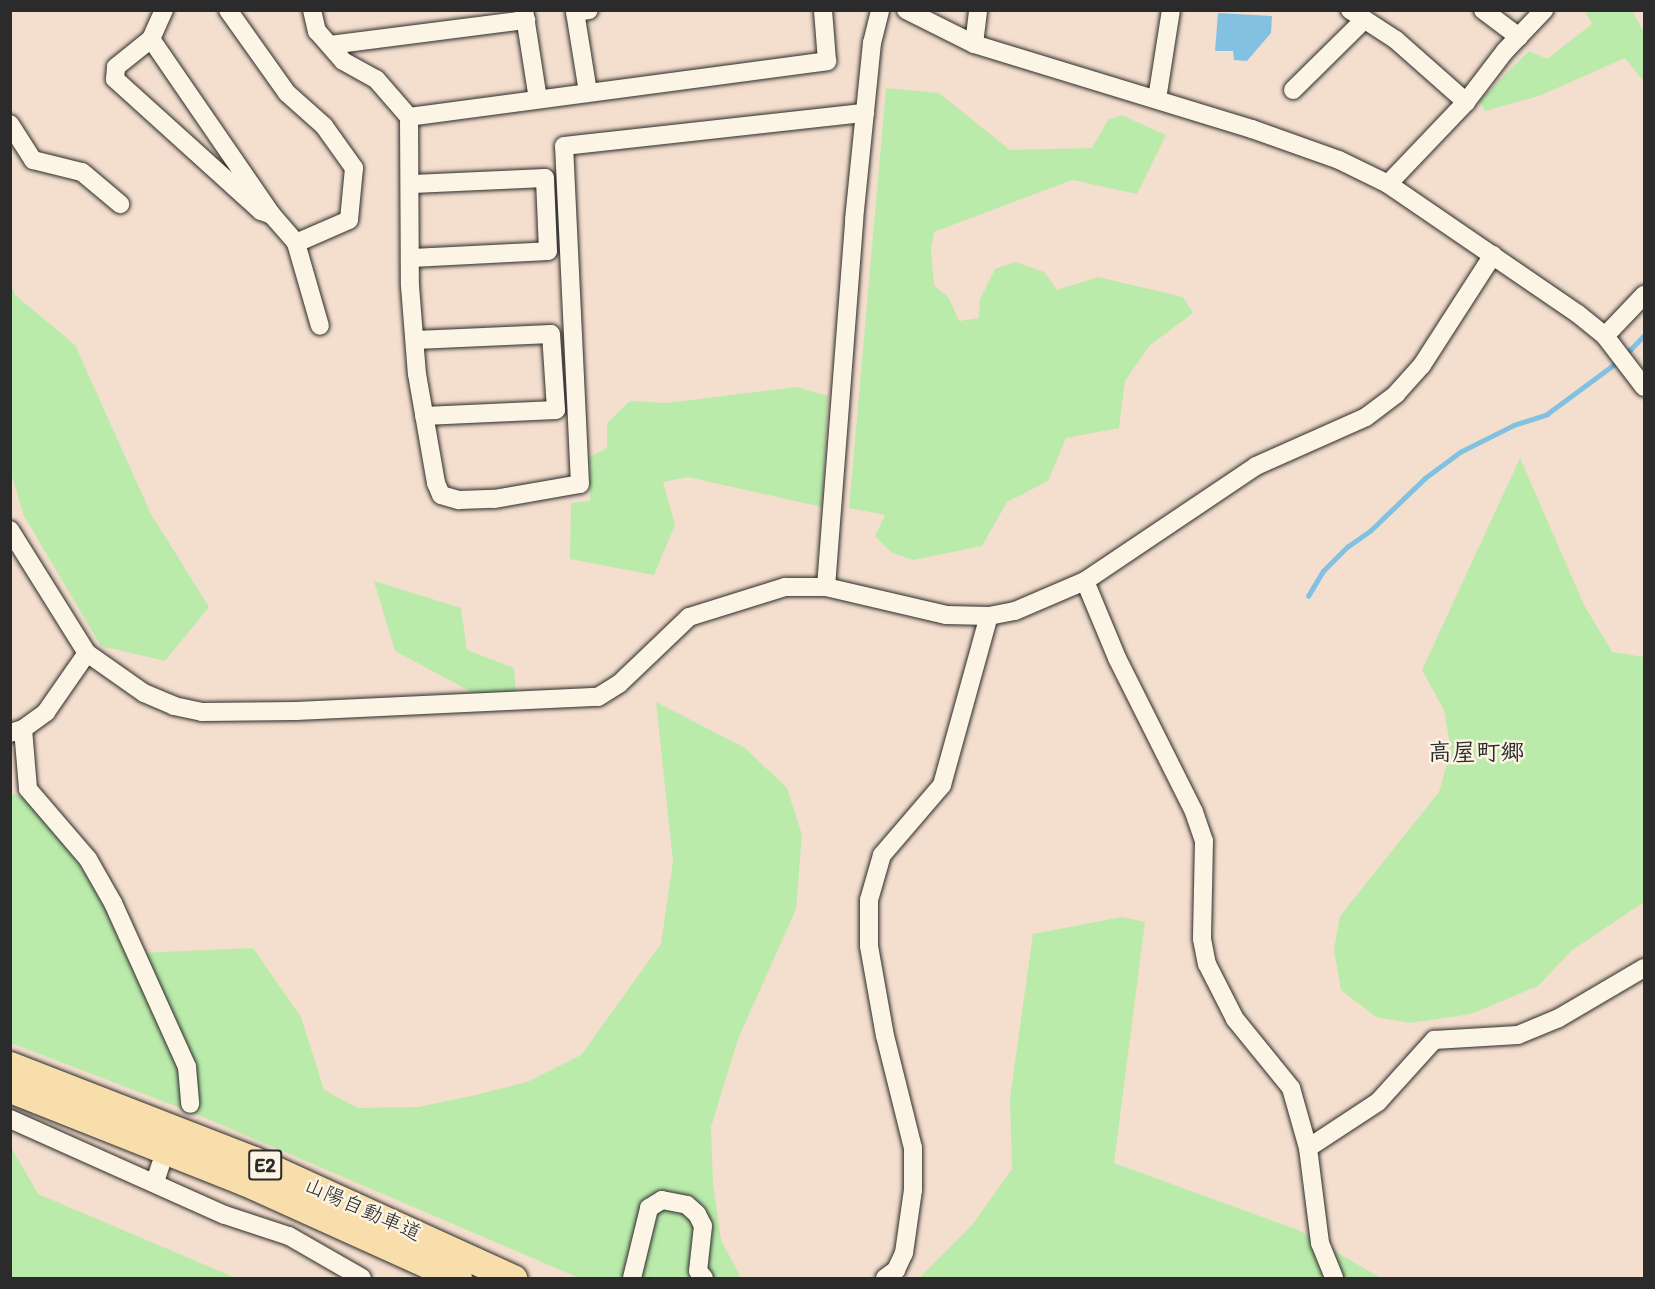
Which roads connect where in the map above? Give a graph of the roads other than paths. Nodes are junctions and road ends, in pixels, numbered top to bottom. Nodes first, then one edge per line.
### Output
1 (164, 10) edge
2 (228, 10) edge
3 (312, 10) edge
4 (589, 10) edge
5 (823, 10) edge
6 (880, 10) edge
7 (906, 10) edge
8 (978, 10) edge
9 (1171, 10) edge
10 (1483, 10) edge
11 (1544, 10) edge
12 (525, 15) edge
13 (1357, 16) edge
14 (1519, 37) junction
15 (151, 39) junction
16 (974, 44) junction
17 (330, 45) junction
18 (1293, 90) dead end
19 (588, 92) junction
20 (538, 99) junction
21 (1157, 99) junction
22 (1466, 102) junction
23 (865, 113) junction
24 (409, 117) junction
25 (10, 124) edge
26 (413, 184) junction
27 (1388, 184) junction
28 (120, 204) dead end
29 (272, 214) junction
30 (296, 243) junction
31 (1493, 255) junction
32 (412, 258) junction
33 (1644, 295) edge
34 (320, 326) dead end
35 (1605, 336) junction
36 (416, 340) junction
37 (1644, 387) edge
38 (424, 416) junction
39 (10, 530) edge
40 (1085, 581) junction
41 (826, 587) junction
42 (989, 616) junction
43 (87, 653) junction
44 (17, 731) edge
45 (1644, 968) edge
46 (10, 1065) edge
47 (10, 1089) edge
48 (190, 1104) dead end
49 (10, 1119) edge
50 (1308, 1148) junction
51 (161, 1164) dead end
52 (155, 1182) junction
53 (362, 1278) edge
54 (458, 1278) edge
55 (513, 1278) edge
56 (632, 1278) edge
57 (704, 1278) edge
58 (885, 1278) edge
59 (1334, 1278) edge

1 - 15 street
2 - 30 street
3 - 17 street
4 - 19 street
5 - 19 street
6 - 23 street
7 - 16 street
8 - 16 street
9 - 21 street
10 - 14 street
11 - 14 street
12 - 17 street
12 - 20 street
13 - 18 street
13 - 22 street
14 - 22 street
15 - 29 street
15 - 29 street
16 - 21 street
17 - 24 street
19 - 20 street
20 - 24 street
21 - 27 street
22 - 27 street
23 - 38 street
23 - 41 street
24 - 26 street
25 - 28 street
26 - 32 street
26 - 32 street
27 - 31 street
29 - 30 street
30 - 34 street
31 - 35 street
31 - 40 street
32 - 36 street
33 - 35 street
35 - 37 street
36 - 38 street
36 - 38 street
39 - 43 street
40 - 42 street
40 - 50 street
41 - 42 street
41 - 43 street
42 - 58 street
43 - 44 street
44 - 48 street
45 - 50 street
46 - 55 highway, 山陽自動車道 / E2
47 - 54 highway, 山陽自動車道 / E2
49 - 52 street
50 - 59 street
51 - 52 street
52 - 53 street
56 - 57 street

